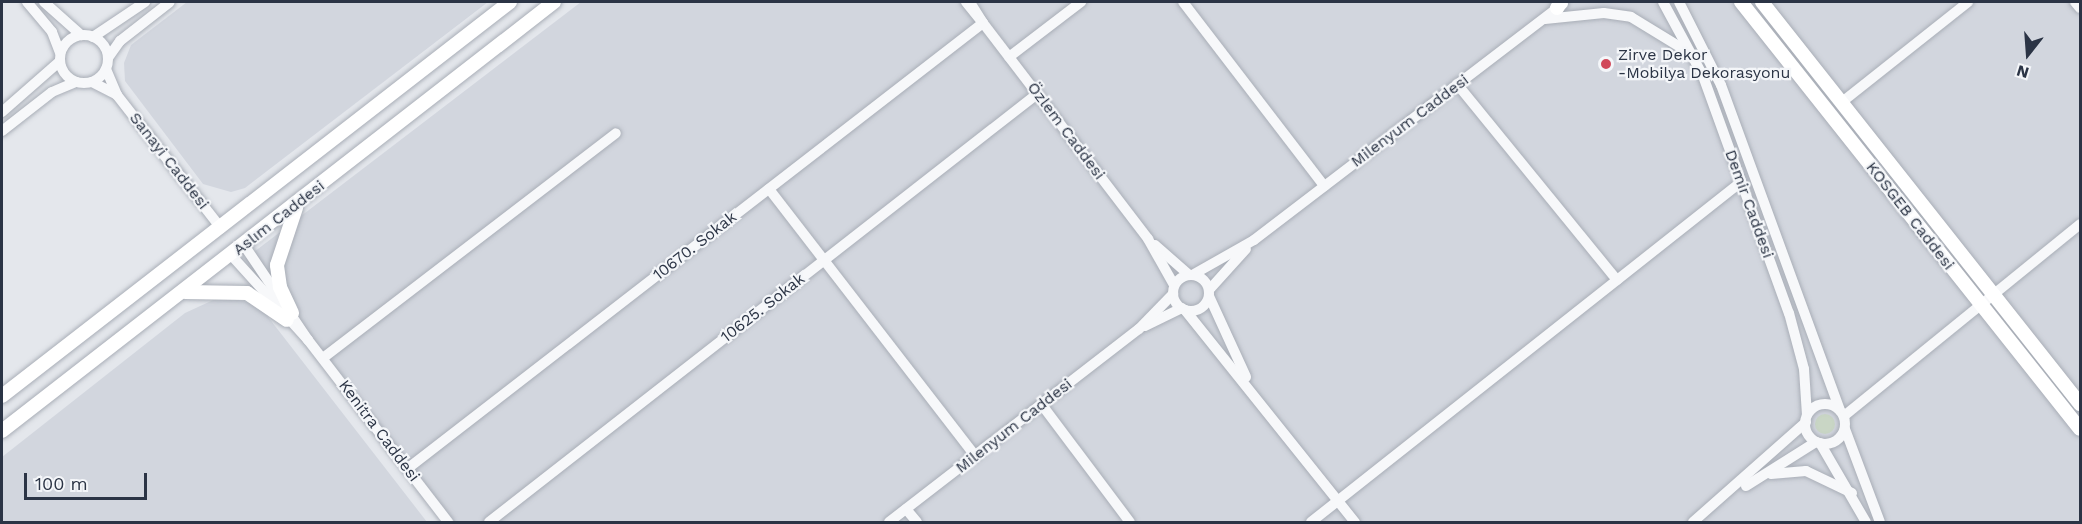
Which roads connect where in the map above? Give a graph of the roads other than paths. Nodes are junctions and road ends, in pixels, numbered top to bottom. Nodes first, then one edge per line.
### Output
1 (27, 2) edge
2 (44, 2) edge
3 (145, 2) edge
4 (171, 2) edge
5 (510, 2) edge
6 (554, 2) edge
7 (968, 2) edge
8 (1081, 2) edge
9 (1183, 2) edge
10 (1664, 2) edge
11 (1679, 2) edge
12 (1741, 2) edge
13 (1762, 2) edge
14 (1968, 2) edge
15 (2075, 2) edge
16 (1561, 4) edge
17 (2080, 8) edge
18 (1542, 20) junction
19 (983, 23) junction
20 (81, 35) junction
21 (93, 37) junction
22 (1694, 56) junction
23 (60, 57) junction
24 (1009, 57) junction
25 (108, 58) junction
26 (106, 69) junction
27 (76, 82) junction
28 (92, 82) junction
29 (1457, 84) junction
30 (1037, 94) junction
31 (117, 95) junction
32 (1842, 102) junction
33 (2, 112) edge
34 (2, 131) edge
35 (616, 133) dead end
36 (1741, 182) junction
37 (1324, 186) junction
38 (769, 189) junction
39 (301, 201) junction
40 (2080, 224) edge
41 (221, 228) junction
42 (1148, 239) junction
43 (1254, 240) junction
44 (243, 245) junction
45 (231, 255) junction
46 (824, 261) junction
47 (1191, 274) junction
48 (1617, 280) junction
49 (1173, 289) junction
50 (183, 293) junction
51 (1209, 293) junction
52 (1992, 294) junction
53 (1979, 304) junction
54 (1184, 309) junction
55 (290, 317) junction
56 (1139, 329) junction
57 (323, 358) junction
58 (1251, 388) junction
59 (2, 396) edge
60 (2080, 404) edge
61 (1041, 405) junction
62 (1842, 413) junction
63 (1807, 418) junction
64 (1845, 429) junction
65 (2080, 429) edge
66 (2, 431) edge
67 (1818, 443) junction
68 (975, 456) junction
69 (407, 469) junction
70 (1762, 477) junction
71 (1852, 493) junction
72 (1728, 496) junction
73 (1338, 501) junction
74 (906, 509) junction
75 (448, 522) edge
76 (489, 522) edge
77 (888, 522) edge
78 (917, 522) edge
79 (1130, 522) edge
80 (1311, 522) edge
81 (1354, 522) edge
82 (1693, 522) edge
83 (1866, 522) edge
84 (1880, 522) edge

1 - 23 street
2 - 20 street
3 - 21 street
4 - 25 street
5 - 41 main road, Aslım Caddesi
6 - 39 main road, Aslım Caddesi
7 - 19 street, Özlem Caddesi
8 - 24 street
9 - 37 street
10 - 22 street, Demir Caddesi
11 - 62 street, Demir Caddesi
12 - 53 main road, KOSGEB Caddesi
13 - 32 main road, KOSGEB Caddesi
14 - 32 street
15 - 17 street
16 - 18 street, Milenyum Caddesi
18 - 22 street
18 - 29 street, Milenyum Caddesi
19 - 24 street, Özlem Caddesi
19 - 38 street, 10670. Sokak
20 - 21 street
20 - 23 street
21 - 25 street
22 - 36 street, Demir Caddesi
23 - 27 street
23 - 33 street
24 - 30 street, Özlem Caddesi
25 - 26 street
26 - 28 street
26 - 31 street, Sanayi Caddesi
27 - 28 street
27 - 34 street
28 - 31 street, Sanayi Caddesi
29 - 37 street, Milenyum Caddesi
29 - 48 street
30 - 42 street, Özlem Caddesi
30 - 46 street, 10625. Sokak
31 - 41 street, Sanayi Caddesi
32 - 52 main road, KOSGEB Caddesi
35 - 57 street
36 - 48 street
36 - 63 street, Demir Caddesi
37 - 43 street, Milenyum Caddesi
38 - 46 street
38 - 69 street, 10670. Sokak
39 - 44 main road, Aslım Caddesi
39 - 55 main road
40 - 52 street
41 - 59 main road, Aslım Caddesi
42 - 47 street, Özlem Caddesi
42 - 49 street, Özlem Caddesi
43 - 47 street
43 - 51 street
44 - 45 main road, Aslım Caddesi
44 - 55 street, Kenitra Caddesi
45 - 50 main road, Aslım Caddesi
45 - 55 street, Kenitra Caddesi
46 - 68 street
46 - 76 street, 10625. Sokak
47 - 49 street
47 - 51 street, Özlem Caddesi
48 - 73 street
49 - 54 street, Özlem Caddesi
49 - 56 street
50 - 55 main road
50 - 66 main road, Aslım Caddesi
51 - 54 street
51 - 58 street
52 - 53 street
52 - 60 main road, KOSGEB Caddesi
53 - 62 street
53 - 65 main road, KOSGEB Caddesi
54 - 56 street
54 - 58 street
55 - 57 street, Kenitra Caddesi
56 - 61 street, Milenyum Caddesi
57 - 69 street, Kenitra Caddesi
58 - 73 street
61 - 68 street, Milenyum Caddesi
61 - 79 street
62 - 63 street
62 - 64 street
63 - 67 street
63 - 72 street
64 - 67 street
64 - 84 street
67 - 70 street
67 - 71 street
68 - 74 street, Milenyum Caddesi
69 - 75 street, Kenitra Caddesi
70 - 71 street
70 - 72 street
71 - 83 street
72 - 82 street
73 - 80 street
73 - 81 street
74 - 77 street, Milenyum Caddesi
74 - 78 street

